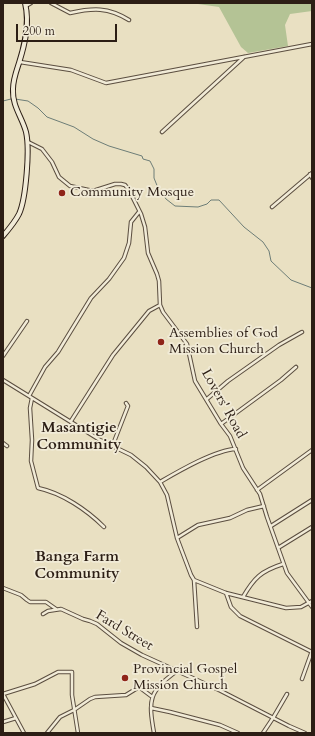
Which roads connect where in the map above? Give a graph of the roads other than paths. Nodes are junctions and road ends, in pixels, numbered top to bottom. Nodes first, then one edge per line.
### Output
1 (31, 3) edge
2 (51, 3) edge
3 (26, 5) edge
4 (129, 20) dead end
5 (312, 44) edge
6 (245, 57) junction
7 (20, 62) junction
8 (162, 132) dead end
9 (28, 142) junction
10 (311, 173) edge
11 (312, 178) edge
12 (272, 207) dead end
13 (139, 212) junction
14 (3, 236) edge
15 (160, 305) junction
16 (27, 321) dead end
17 (302, 332) dead end
18 (3, 356) edge
19 (296, 367) dead end
20 (3, 380) edge
21 (29, 396) junction
22 (32, 398) junction
23 (207, 399) junction
24 (126, 403) dead end
25 (71, 421) junction
26 (221, 424) junction
27 (3, 443) edge
28 (7, 446) dead end
29 (112, 447) junction
30 (236, 449) junction
31 (312, 450) edge
32 (160, 482) junction
33 (257, 490) junction
34 (312, 500) edge
35 (264, 506) junction
36 (271, 526) junction
37 (104, 527) dead end
38 (312, 527) edge
39 (178, 538) junction
40 (278, 548) junction
41 (283, 564) junction
42 (194, 580) junction
43 (3, 588) edge
44 (226, 593) junction
45 (243, 597) junction
46 (312, 601) edge
47 (309, 604) junction
48 (312, 607) edge
49 (56, 609) junction
50 (43, 614) dead end
51 (197, 627) dead end
52 (312, 652) edge
53 (177, 670) junction
54 (302, 679) dead end
55 (3, 694) edge
56 (287, 694) dead end
57 (151, 696) junction
58 (151, 708) junction
59 (74, 710) junction
60 (16, 718) junction
61 (273, 718) junction
62 (3, 722) edge
63 (24, 733) edge
64 (47, 733) edge
65 (78, 733) edge
66 (154, 733) edge
67 (238, 733) edge
68 (263, 733) edge
69 (306, 733) edge

1 - 3 street
2 - 4 street
3 - 7 street
5 - 6 street
6 - 7 street
6 - 8 street
7 - 9 street
9 - 13 street, Lovers' Road
9 - 14 street
10 - 11 street
10 - 12 street
13 - 15 street, Lovers' Road
13 - 21 street
15 - 23 street, Lovers' Road
15 - 25 street
16 - 18 street
17 - 23 street
19 - 26 street
20 - 21 street
21 - 22 street
22 - 25 street
22 - 37 street
23 - 26 street, Lovers' Road
24 - 29 street
25 - 29 street
26 - 30 street, Lovers' Road
27 - 28 street
29 - 32 street
30 - 32 street
30 - 33 street, Lovers' Road
31 - 33 street
32 - 39 street
33 - 35 street, Lovers' Road
34 - 36 street
35 - 36 street, Lovers' Road
35 - 39 street
36 - 40 street, Lovers' Road
38 - 40 street
39 - 42 street
40 - 41 street, Lovers' Road
41 - 45 street
41 - 47 street, Lovers' Road
42 - 44 street
42 - 51 street
43 - 49 street, Fard Street
44 - 45 street
44 - 52 street
45 - 47 street
46 - 47 street
47 - 48 street, Lovers' Road
49 - 50 street
49 - 53 street, Fard Street
52 - 54 street
53 - 57 street
53 - 61 street, Fard Street
55 - 59 street
55 - 60 street
56 - 61 street
57 - 58 street
57 - 59 street
58 - 66 street
58 - 67 street
59 - 64 street
59 - 65 street
60 - 62 street
60 - 63 street
61 - 68 street
61 - 69 street, Fard Street

